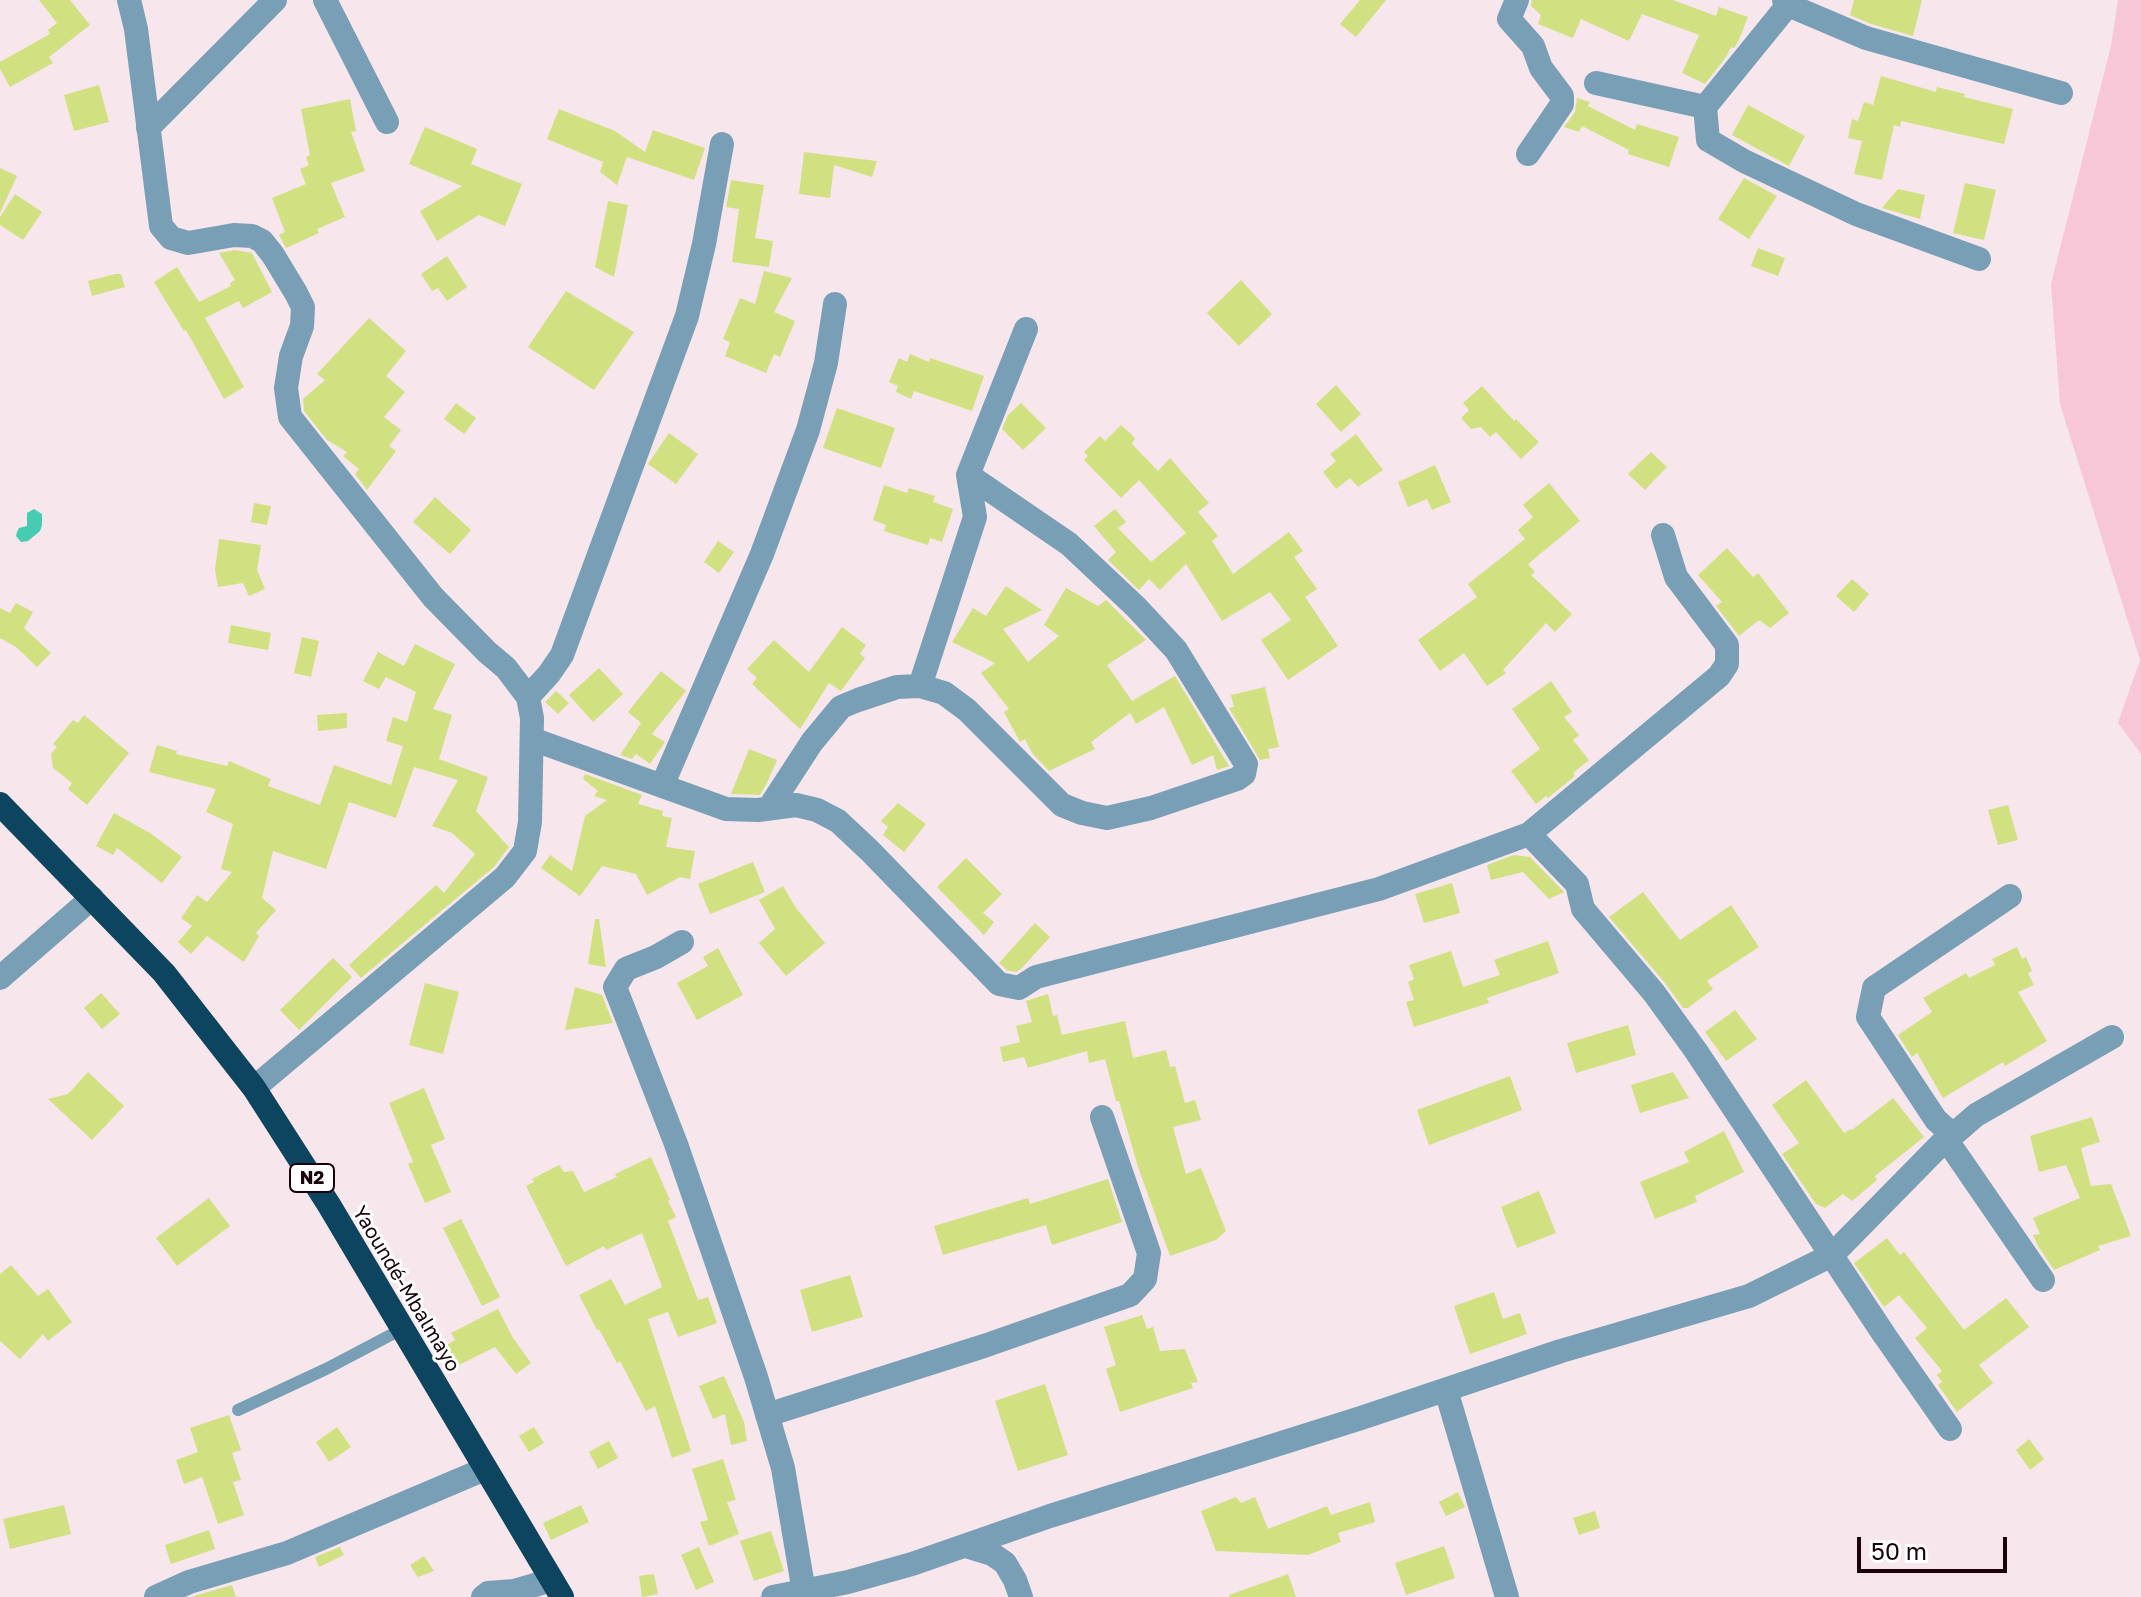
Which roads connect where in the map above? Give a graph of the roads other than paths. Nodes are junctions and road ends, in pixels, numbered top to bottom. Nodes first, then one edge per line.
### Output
1 (129, 0) edge
2 (275, 0) edge
3 (325, 0) edge
4 (1517, 0) edge
5 (1786, 2) edge
6 (1596, 83) dead end
7 (2061, 93) dead end
8 (1705, 107) junction
9 (387, 122) dead end
10 (148, 128) junction
11 (722, 144) dead end
12 (1528, 154) dead end
13 (1979, 259) dead end
14 (835, 304) dead end
15 (1026, 329) dead end
16 (968, 475) junction
17 (1663, 535) dead end
18 (920, 686) junction
19 (528, 697) junction
20 (532, 739) junction
21 (662, 786) junction
22 (0, 804) edge
23 (769, 808) junction
24 (1529, 834) junction
25 (2010, 896) dead end
26 (92, 898) junction
27 (682, 942) dead end
28 (0, 978) edge
29 (2112, 1037) dead end
30 (254, 1088) junction
31 (1102, 1117) dead end
32 (1950, 1137) junction
33 (1832, 1255) junction
34 (2043, 1280) dead end
35 (402, 1329) junction
36 (1446, 1390) junction
37 (238, 1410) dead end
38 (767, 1415) junction
39 (1950, 1429) dead end
40 (485, 1469) junction
41 (966, 1546) junction
42 (557, 1589) edge
43 (804, 1592) junction
44 (156, 1597) edge
45 (483, 1597) edge
46 (773, 1597) edge
47 (1021, 1597) edge
48 (1507, 1597) edge

1 - 10 street
2 - 10 street
3 - 9 street
4 - 12 street
5 - 7 street
5 - 8 street
6 - 8 street
8 - 13 street
10 - 19 street
11 - 19 street
14 - 21 street
15 - 16 street
16 - 18 street
16 - 18 street
17 - 24 street
18 - 23 street
19 - 20 street
20 - 21 street
20 - 30 street
21 - 23 street
22 - 26 highway, Yaoundé-Mbalmayo / N2
23 - 24 street
24 - 33 street
25 - 32 street
26 - 28 street
26 - 30 highway, Yaoundé-Mbalmayo / N2
27 - 38 street
29 - 32 street
30 - 35 highway, Yaoundé-Mbalmayo / N2
31 - 38 street
32 - 33 street
32 - 34 street
33 - 36 street
33 - 39 street
35 - 37 lane
35 - 40 highway, Yaoundé-Mbalmayo / N2
36 - 41 street
36 - 48 street
38 - 43 street
40 - 42 highway, Yaoundé-Mbalmayo / N2
40 - 44 street
41 - 43 street
41 - 47 street
42 - 45 street
43 - 46 street

